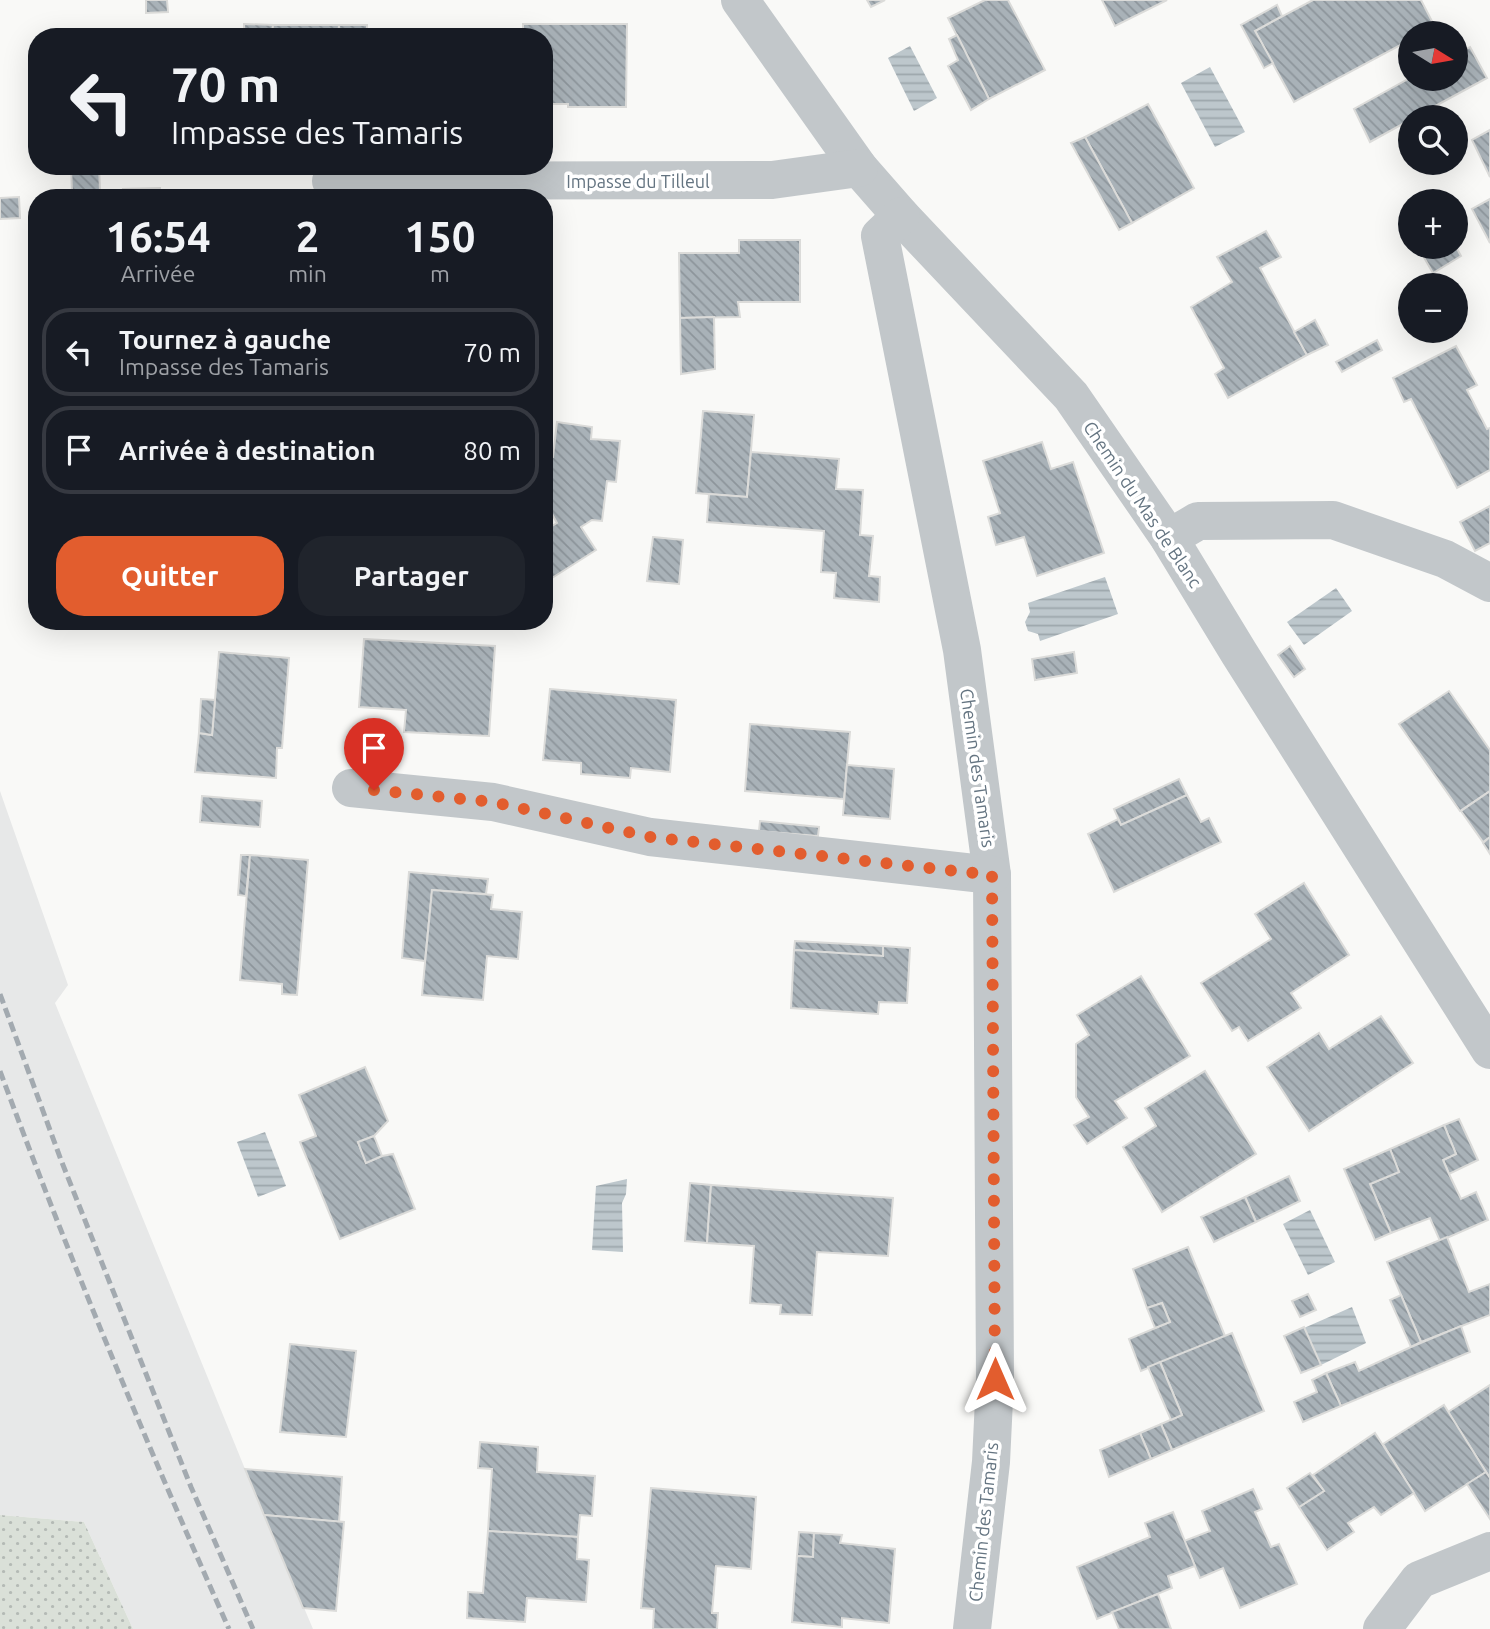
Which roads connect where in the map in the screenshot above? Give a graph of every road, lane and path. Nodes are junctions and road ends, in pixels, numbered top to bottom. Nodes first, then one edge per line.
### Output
1 (740, 0) edge
2 (859, 168) junction
3 (331, 181) dead end
4 (901, 216) junction
5 (1169, 538) junction
6 (1490, 583) edge
7 (351, 788) dead end
8 (992, 875) junction
9 (1490, 1050) edge
10 (1490, 1551) edge
11 (972, 1629) edge
12 (1382, 1629) edge

1 - 2 street, Chemin du Mas de Blanc
2 - 3 street, Impasse du Tilleul
2 - 4 street, Chemin du Mas de Blanc
4 - 5 street, Chemin du Mas de Blanc
4 - 8 street, Chemin des Tamaris
5 - 6 street
5 - 9 street, Chemin du Mas de Blanc
7 - 8 street
8 - 11 street, Chemin des Tamaris
10 - 12 street

